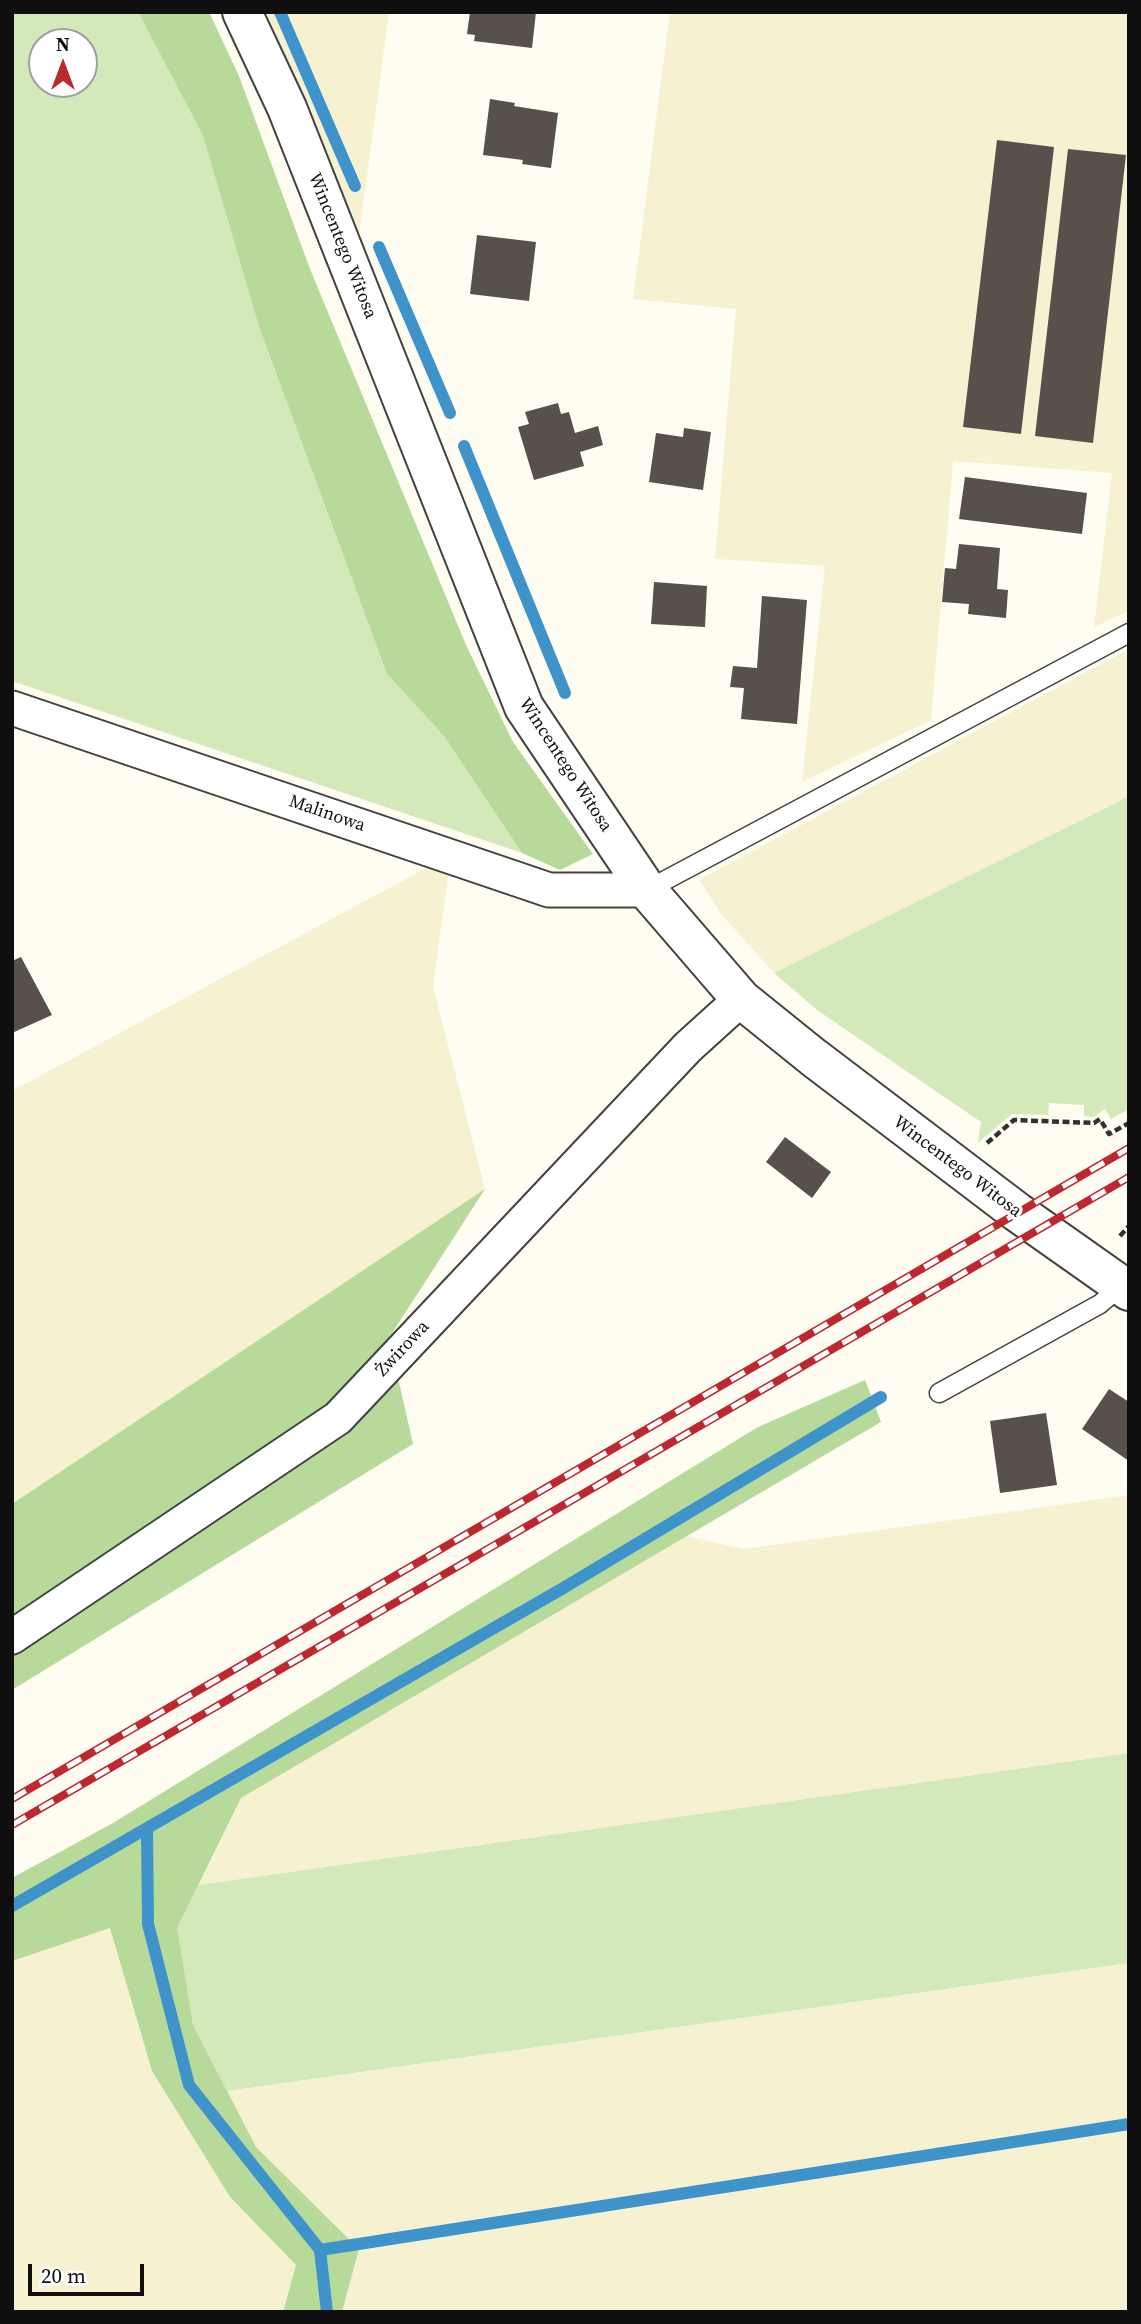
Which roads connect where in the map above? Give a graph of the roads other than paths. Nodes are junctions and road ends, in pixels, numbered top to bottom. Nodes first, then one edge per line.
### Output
1 (242, 12) edge
2 (1129, 634) edge
3 (12, 708) edge
4 (647, 890) junction
5 (741, 999) junction
6 (1125, 1288) edge
7 (939, 1393) dead end
8 (12, 1637) edge

1 - 4 street, Wincentego Witosa
2 - 4 lane
3 - 4 street, Malinowa
4 - 5 street, Wincentego Witosa
5 - 6 street, Wincentego Witosa
5 - 8 street, Żwirowa
6 - 7 lane

